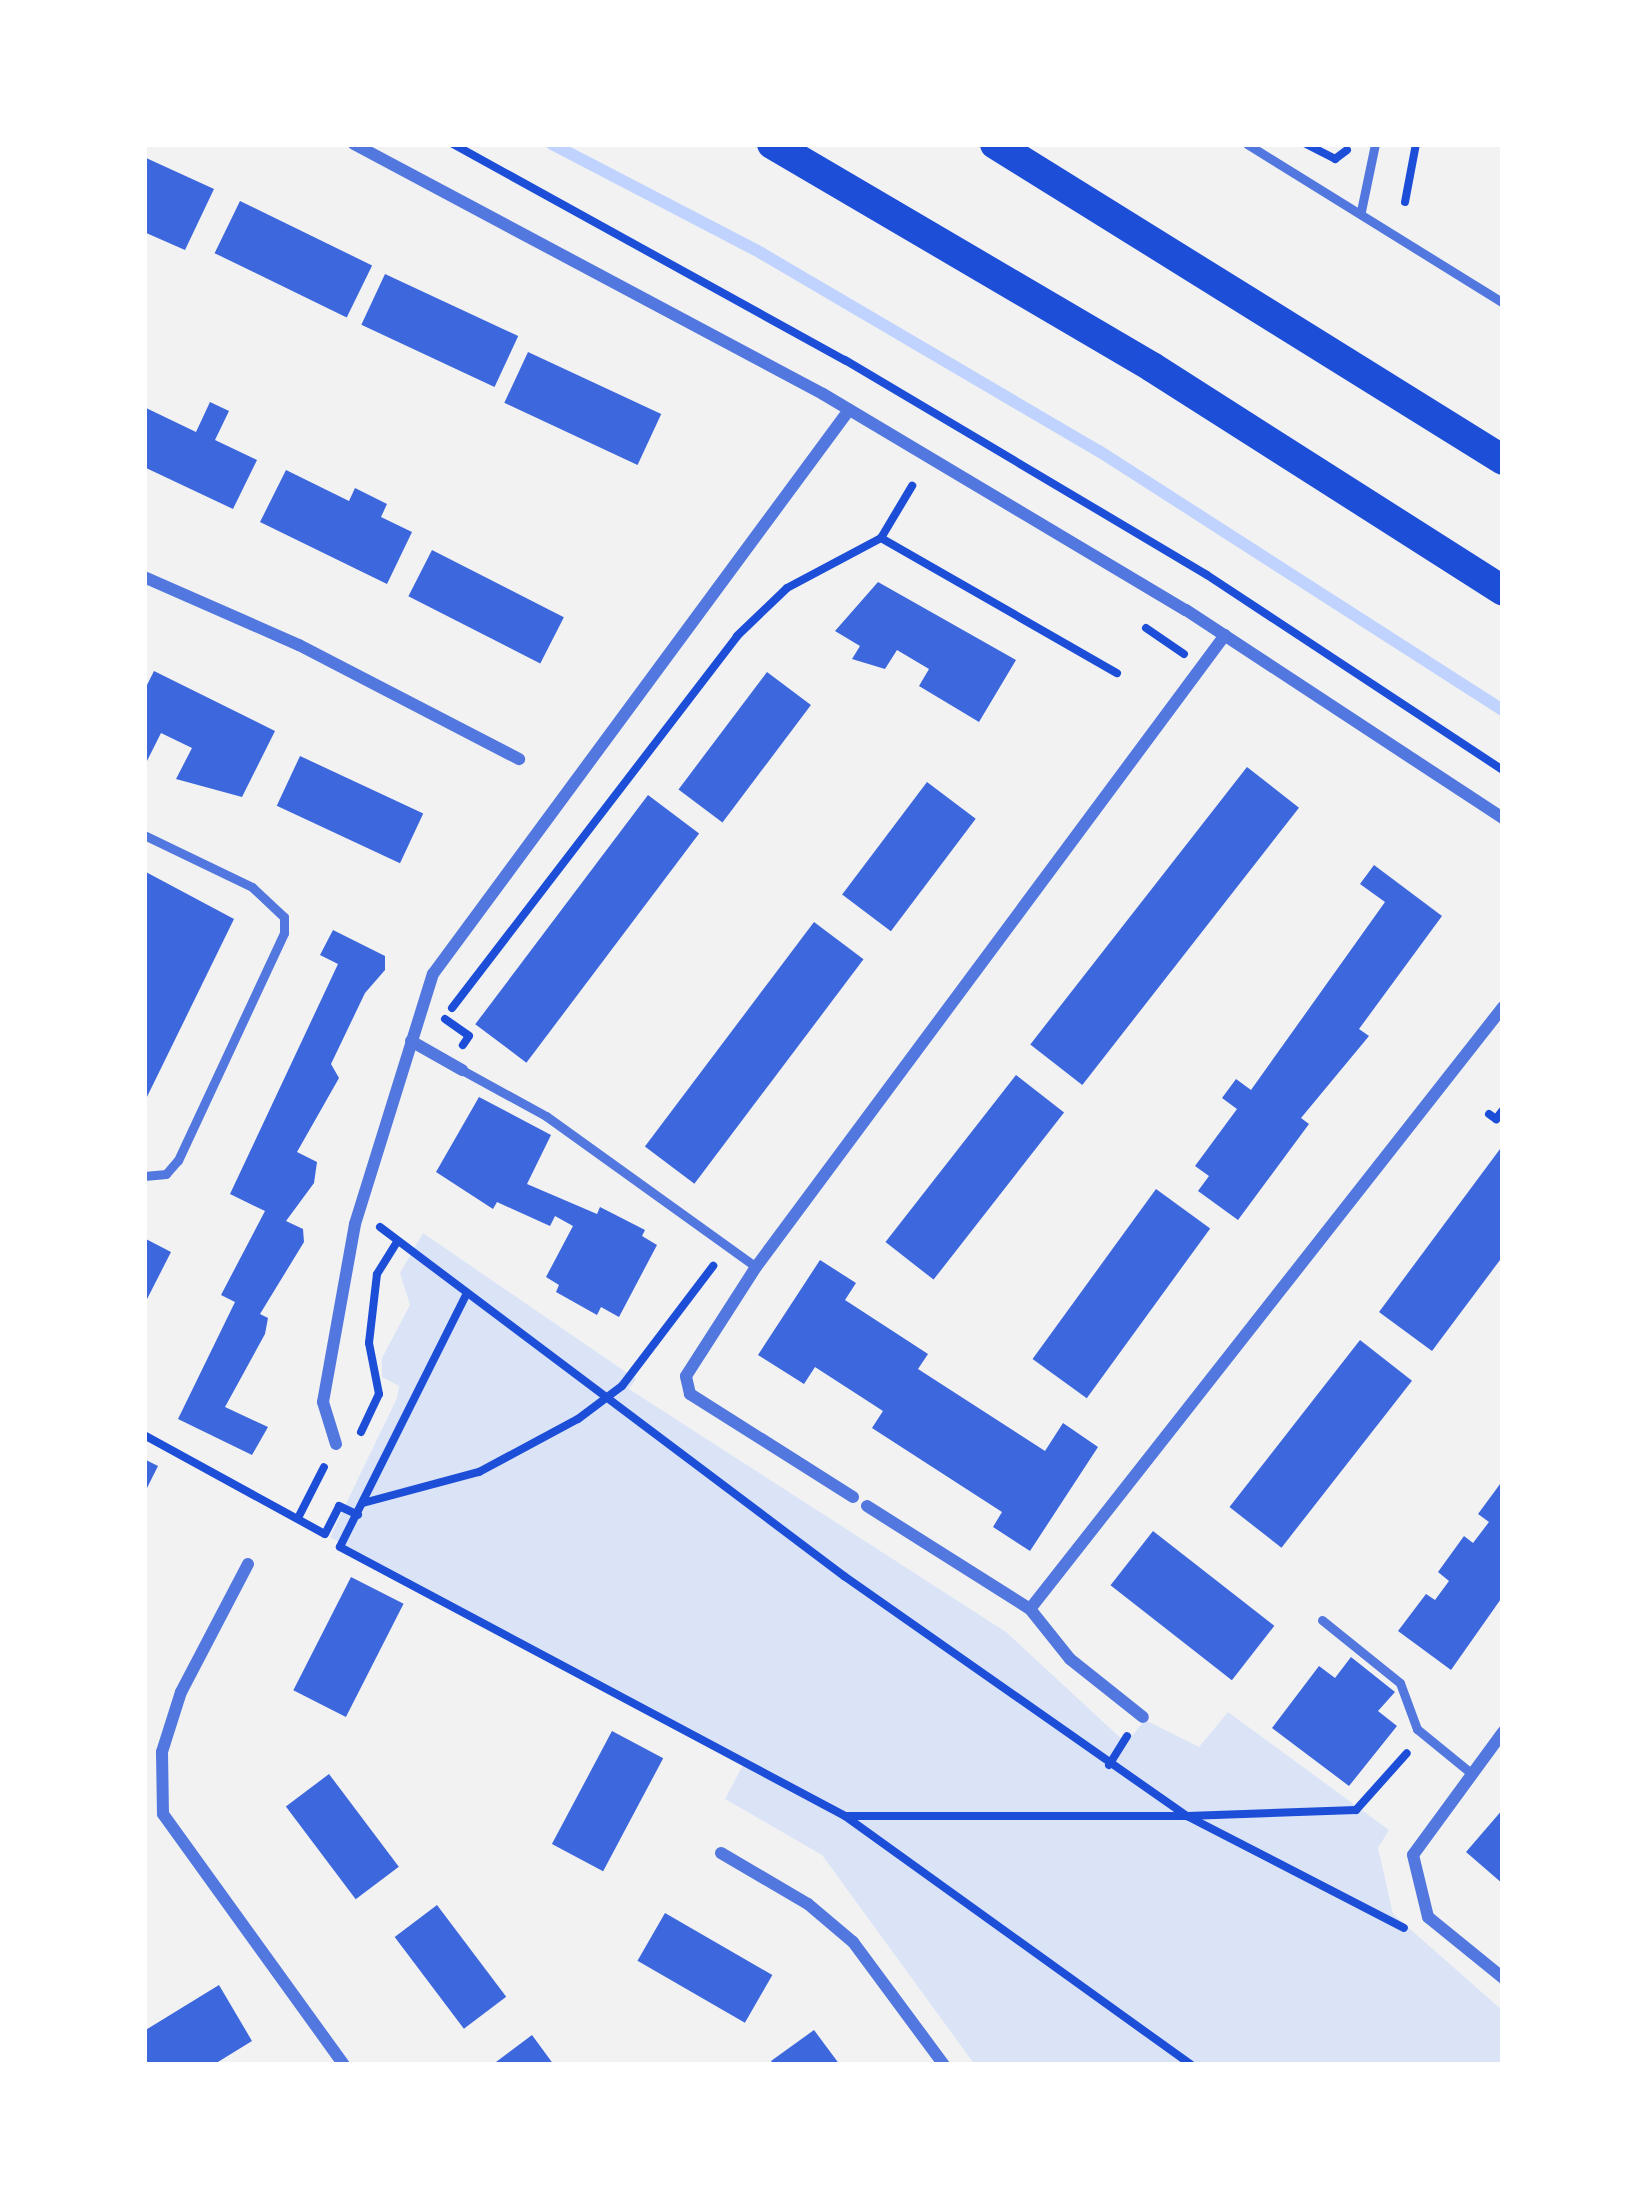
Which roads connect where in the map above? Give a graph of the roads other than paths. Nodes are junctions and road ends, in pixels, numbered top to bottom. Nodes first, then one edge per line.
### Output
1 (354, 144) edge
2 (772, 144) edge
3 (995, 144) edge
4 (1247, 144) edge
5 (1375, 144) edge
6 (1360, 211) junction
7 (1503, 303) edge
8 (849, 410) junction
9 (1503, 460) edge
10 (144, 577) edge
11 (1503, 591) edge
12 (1226, 635) junction
13 (519, 759) dead end
14 (1503, 818) edge
15 (144, 835) edge
16 (1503, 1007) edge
17 (411, 1041) junction
18 (456, 1067) joint
19 (144, 1176) edge
20 (756, 1267) junction
21 (334, 1449) road end
22 (853, 1497) dead end
23 (866, 1506) dead end
24 (248, 1564) dead end
25 (1030, 1609) junction
26 (1322, 1620) dead end
27 (1144, 1718) dead end
28 (1503, 1732) edge
29 (1471, 1774) junction
30 (721, 1853) dead end
31 (1503, 1978) edge
32 (344, 2065) edge
33 (944, 2065) edge

1 - 8 street
2 - 11 main road
3 - 9 main road
4 - 6 lane
5 - 6 lane
6 - 7 lane
8 - 12 street
8 - 17 street
10 - 13 street
12 - 14 street
12 - 20 street
15 - 19 lane
16 - 25 street
17 - 18 street
17 - 21 street
18 - 20 lane
20 - 22 street
23 - 25 street
24 - 32 street
25 - 27 street
26 - 29 lane
28 - 29 street
29 - 31 street
30 - 33 street

